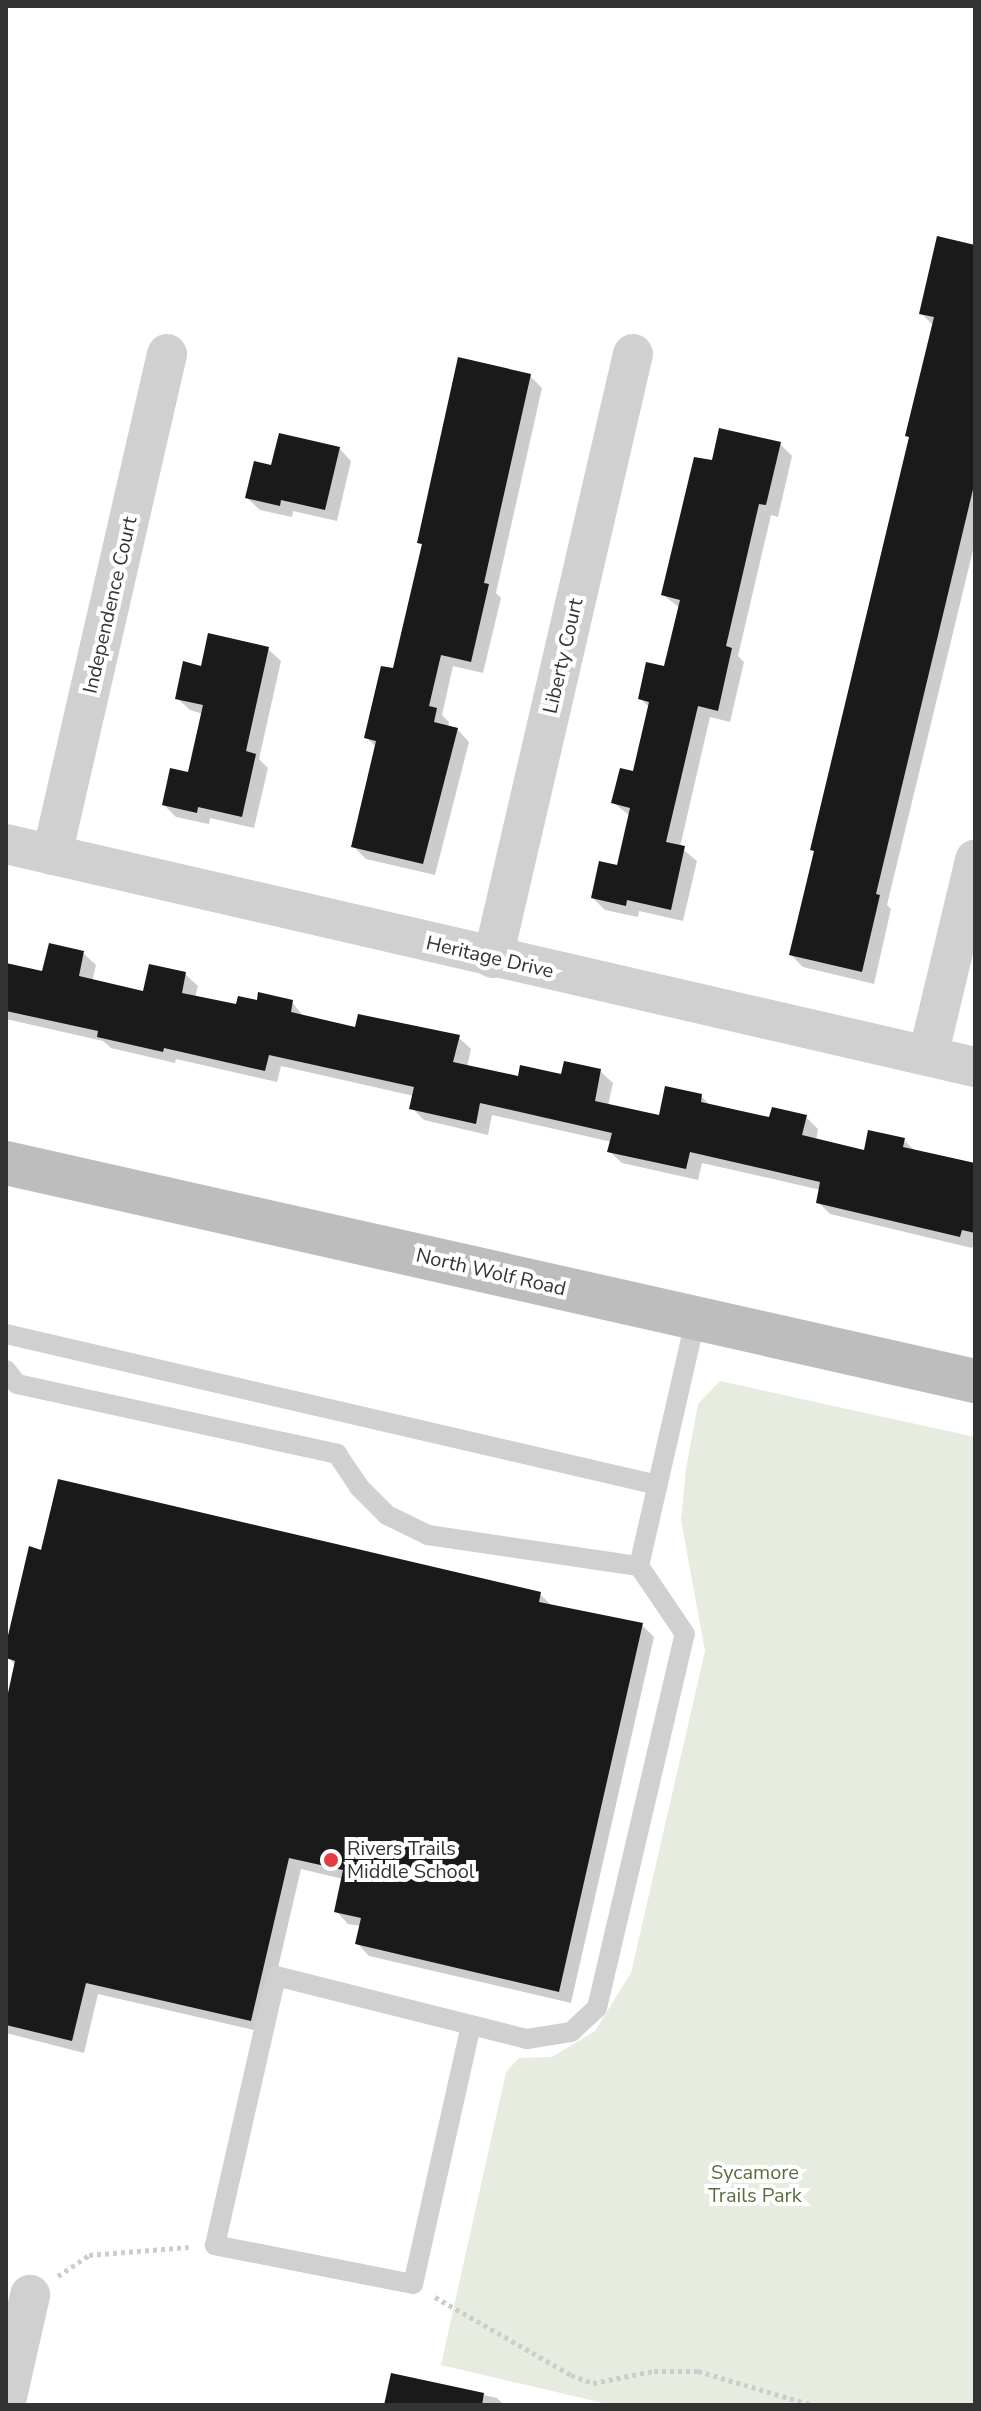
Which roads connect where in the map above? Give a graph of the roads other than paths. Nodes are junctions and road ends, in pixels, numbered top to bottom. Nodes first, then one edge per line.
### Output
1 (167, 354) dead end
2 (633, 354) dead end
3 (6, 844) edge
4 (52, 855) junction
5 (975, 860) edge
6 (493, 958) junction
7 (928, 1056) junction
8 (975, 1067) edge
9 (7, 1169) edge
10 (696, 1318) junction
11 (6, 1334) edge
12 (6, 1370) edge
13 (975, 1381) edge
14 (658, 1485) junction
15 (639, 1566) junction
16 (471, 2025) junction
17 (30, 2295) road end
18 (6, 2401) edge

1 - 4 street, Independence Court
2 - 6 street, Liberty Court
3 - 4 street, Heritage Drive
4 - 6 street, Heritage Drive
5 - 7 street
6 - 7 street, Heritage Drive
7 - 8 street, Heritage Drive
9 - 10 main road, North Wolf Road
10 - 13 main road, North Wolf Road
10 - 14 lane
11 - 14 lane
12 - 15 lane
14 - 15 lane
15 - 16 lane
16 - 16 lane
17 - 18 street

